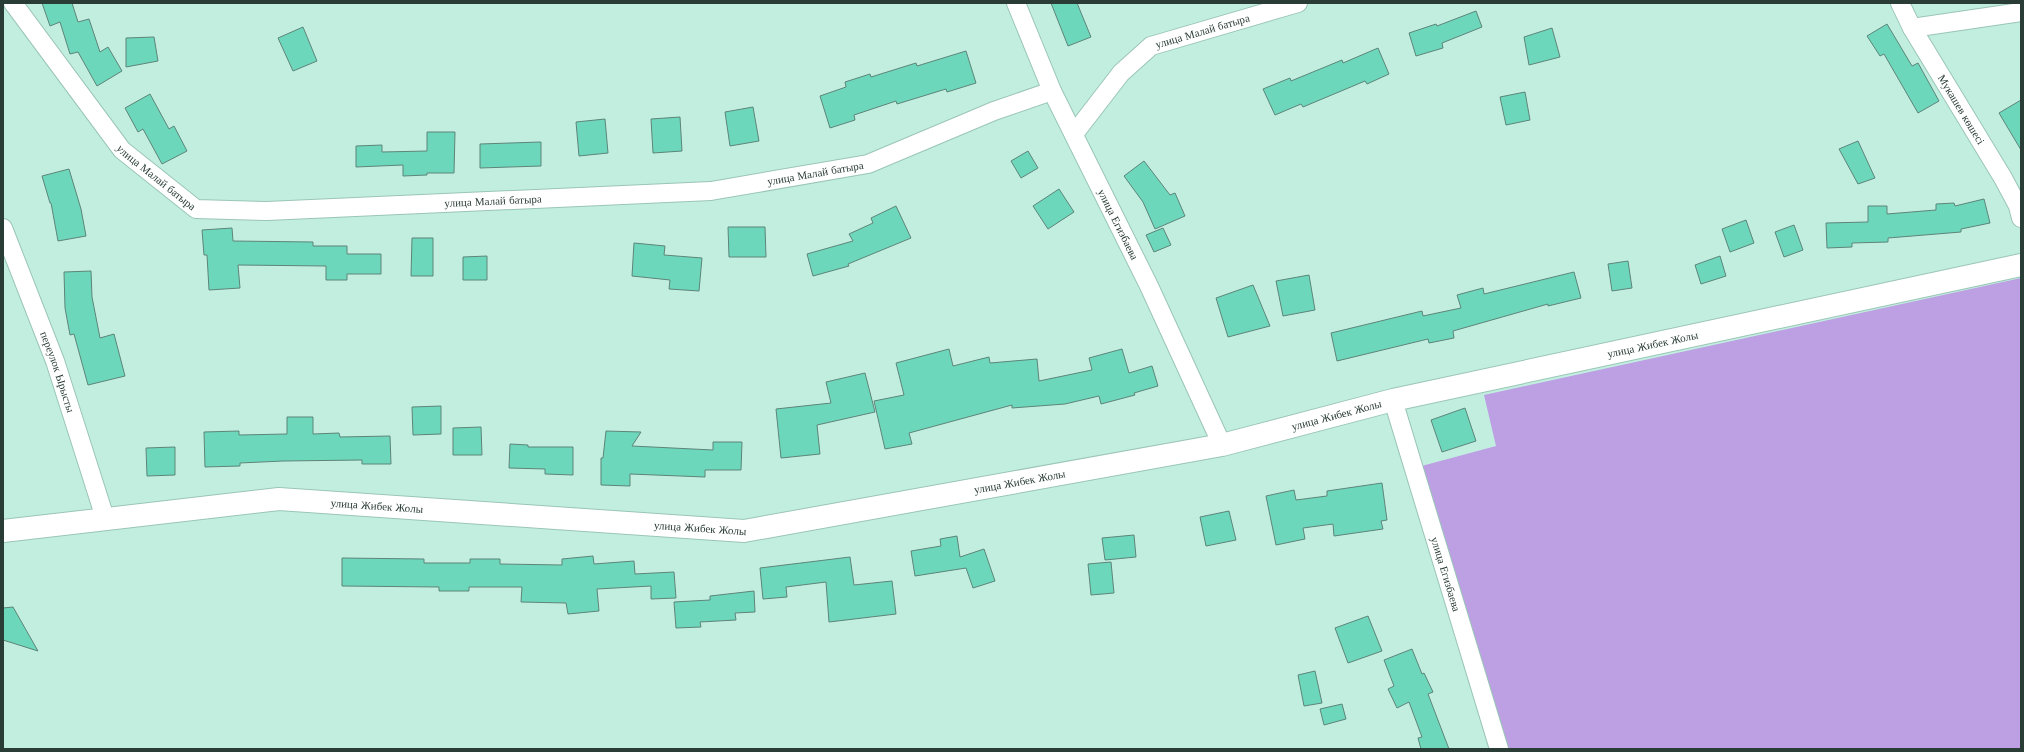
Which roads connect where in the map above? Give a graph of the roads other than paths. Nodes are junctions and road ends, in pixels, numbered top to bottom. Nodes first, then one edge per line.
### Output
1 (12, 3) edge
2 (1016, 3) edge
3 (1298, 3) edge
4 (1900, 3) edge
5 (2021, 12) edge
6 (1912, 28) junction
7 (1052, 91) junction
8 (1074, 134) junction
9 (2021, 218) edge
10 (3, 228) edge
11 (2021, 265) edge
12 (1393, 400) junction
13 (1222, 445) junction
14 (105, 518) junction
15 (3, 531) edge
16 (1499, 749) edge

1 - 7 street, улица Малай батыра
2 - 7 street, улица Егизбаева
3 - 8 street, улица Малай батыра
4 - 6 street, Мукашев көшесі
5 - 6 street
6 - 9 street, Мукашев көшесі
7 - 8 street, улица Егизбаева
8 - 13 street, улица Егизбаева
10 - 14 street, переулок Ырысты
11 - 12 main road, улица Жибек Жолы
12 - 13 main road, улица Жибек Жолы
12 - 16 street, улица Егизбаева
13 - 14 main road, улица Жибек Жолы
14 - 15 main road, улица Жибек Жолы

